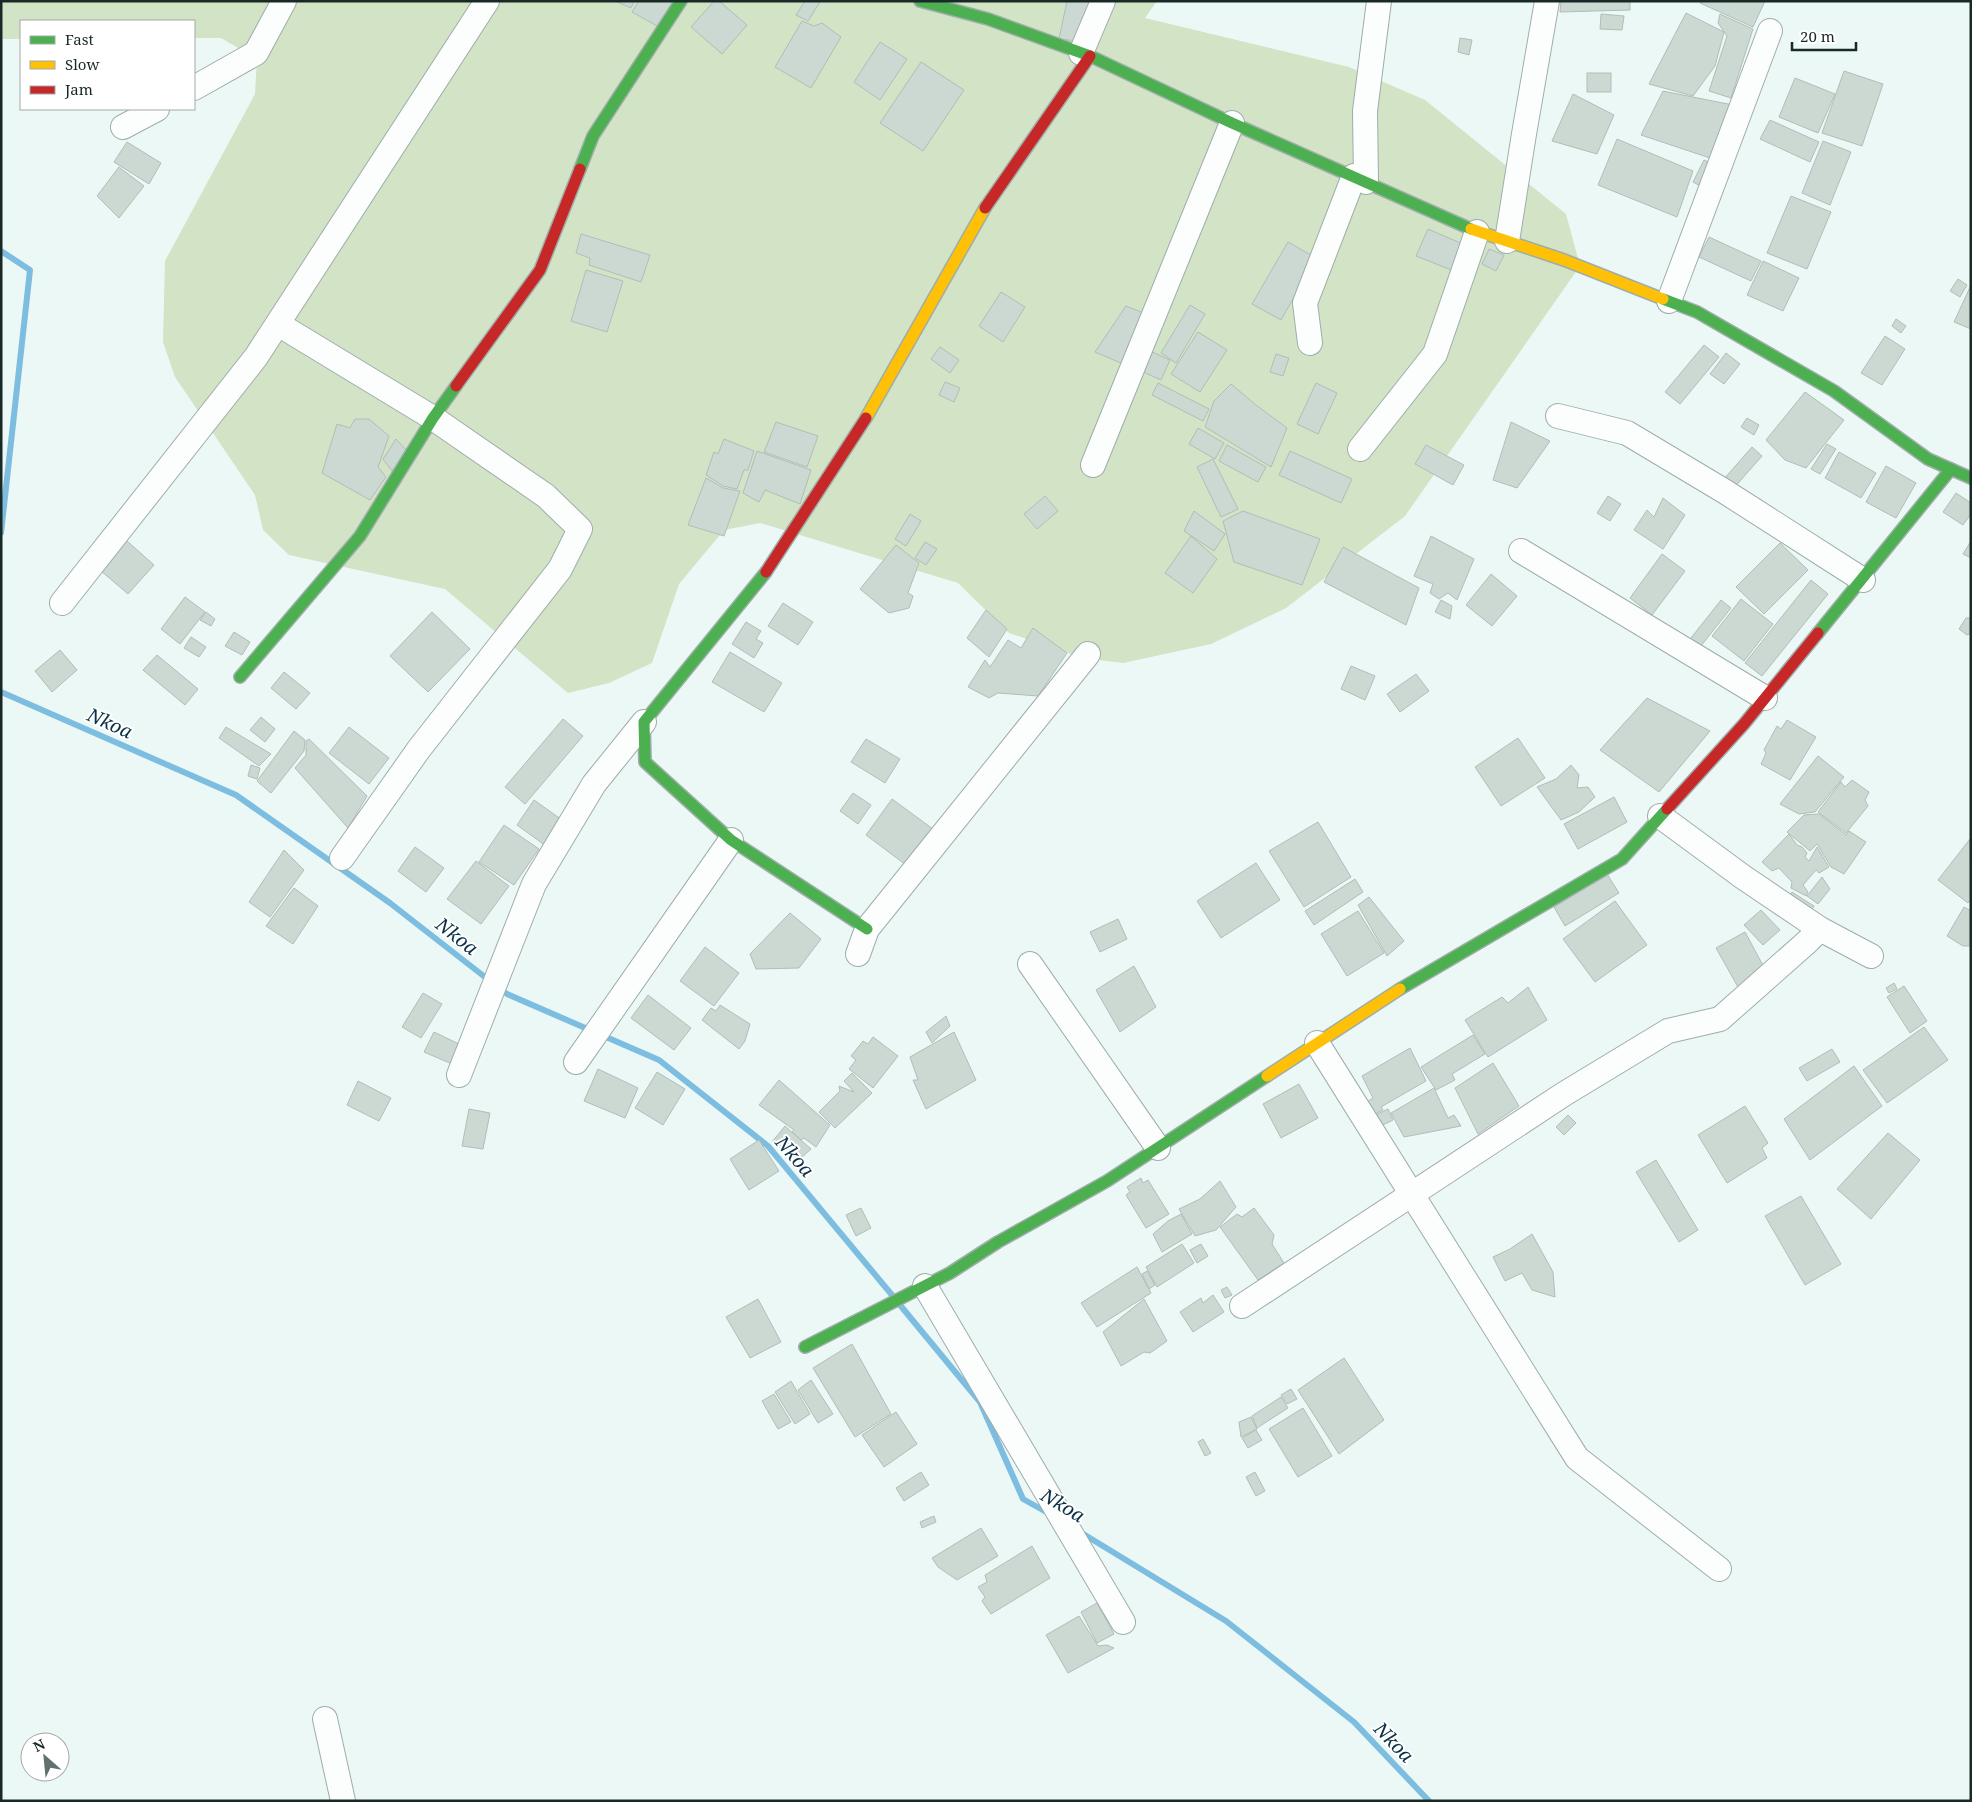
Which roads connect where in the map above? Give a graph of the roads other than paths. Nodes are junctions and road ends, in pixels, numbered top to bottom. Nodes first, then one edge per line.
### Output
1 (284, 1) edge
2 (487, 1) edge
3 (681, 1) edge
4 (920, 1) edge
5 (1103, 1) edge
6 (1379, 1) edge
7 (1547, 1) edge
8 (1770, 31) dead end
9 (1085, 55) junction
10 (195, 87) edge
11 (155, 110) edge
12 (1232, 122) junction
13 (124, 127) dead end
14 (1360, 179) junction
15 (1477, 232) junction
16 (1507, 241) junction
17 (1669, 301) junction
18 (278, 324) junction
19 (1310, 343) dead end
20 (1558, 416) dead end
21 (433, 418) junction
22 (1360, 449) dead end
23 (1093, 465) dead end
24 (1965, 472) edge
25 (1522, 551) dead end
26 (1862, 580) junction
27 (62, 604) dead end
28 (1088, 654) dead end
29 (240, 677) dead end
30 (1765, 698) junction
31 (644, 722) junction
32 (1660, 816) junction
33 (731, 840) junction
34 (342, 858) dead end
35 (868, 929) junction
36 (1820, 929) junction
37 (858, 954) dead end
38 (1871, 956) dead end
39 (1030, 964) dead end
40 (1317, 1043) junction
41 (576, 1062) dead end
42 (459, 1074) dead end
43 (1158, 1148) junction
44 (1411, 1194) junction
45 (925, 1286) junction
46 (1242, 1306) dead end
47 (805, 1347) dead end
48 (1719, 1569) dead end
49 (1123, 1622) dead end
50 (325, 1719) dead end
51 (343, 1801) edge

1 - 10 street
2 - 18 street
3 - 21 street
4 - 9 street
5 - 9 street
6 - 14 street
7 - 16 street
8 - 17 street
9 - 12 street
9 - 31 street
11 - 13 street
12 - 14 street
12 - 23 street
14 - 15 street
14 - 19 street
15 - 16 street
15 - 22 street
16 - 17 street
17 - 24 street
18 - 21 street
18 - 27 street
20 - 26 street
21 - 29 street
21 - 34 street
24 - 26 street
25 - 30 street
26 - 30 street
28 - 35 street
30 - 32 street
31 - 33 street
31 - 42 street
32 - 36 street
32 - 40 street
33 - 35 street
33 - 41 street
35 - 37 street
36 - 38 street
36 - 44 street
39 - 43 street
40 - 43 street
40 - 44 street
43 - 45 street
44 - 46 street
44 - 48 street
45 - 47 street
45 - 49 street
50 - 51 street

